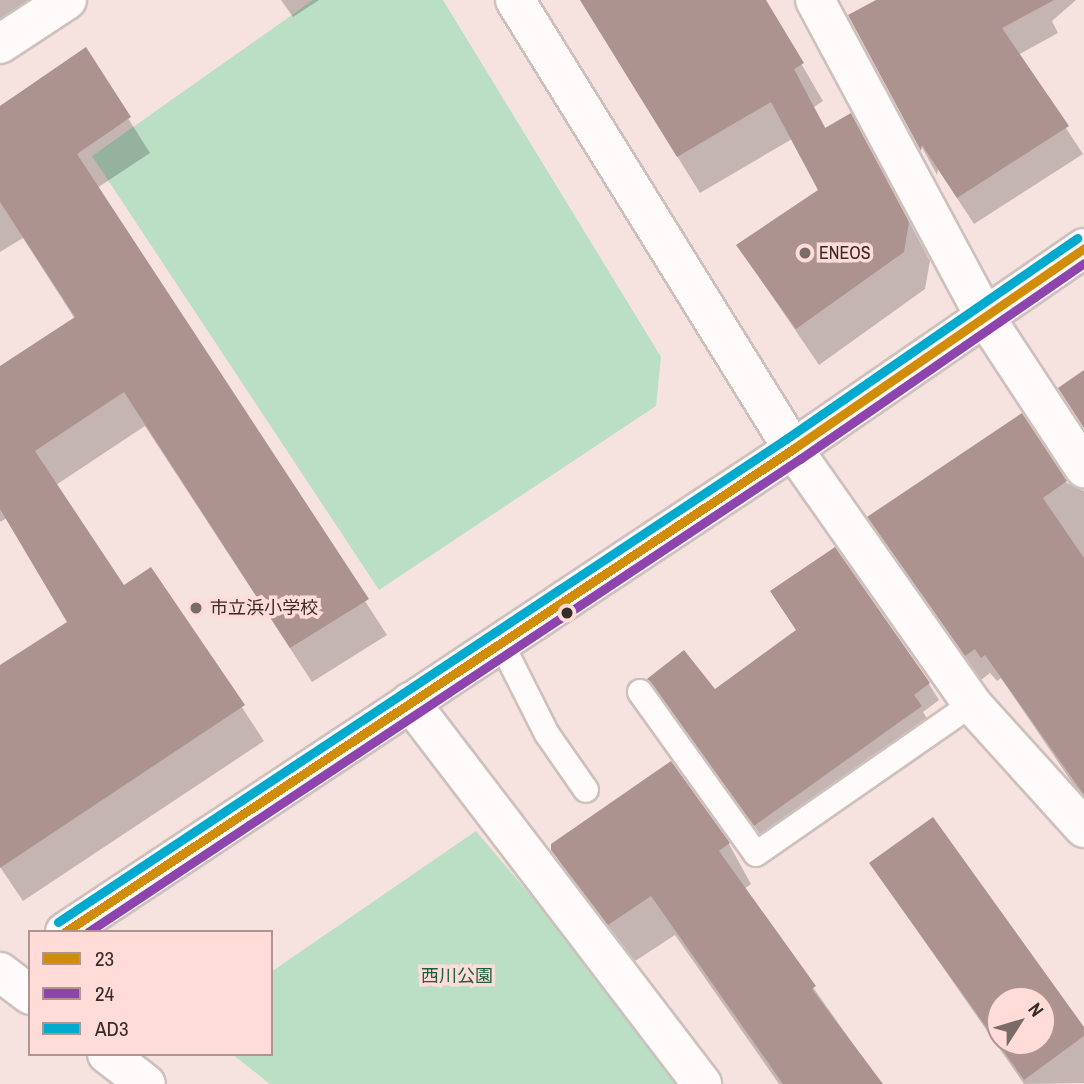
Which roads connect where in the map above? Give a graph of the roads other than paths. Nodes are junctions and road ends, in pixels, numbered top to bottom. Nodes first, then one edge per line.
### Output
1 (67, 0) edge
2 (516, 0) edge
3 (815, 0) edge
4 (0, 44) edge
5 (1084, 248) edge
6 (985, 317) junction
7 (793, 449) junction
8 (1084, 468) edge
9 (500, 641) junction
10 (640, 692) dead end
11 (410, 702) junction
12 (972, 704) junction
13 (586, 790) dead end
14 (1081, 820) edge
15 (68, 930) edge
16 (110, 1056) edge
17 (146, 1084) edge
18 (702, 1084) edge

1 - 4 street
2 - 7 street
3 - 6 street
5 - 6 street
6 - 7 street
6 - 8 street
7 - 9 street
7 - 12 street
9 - 11 street
9 - 13 lane
10 - 12 lane
11 - 15 street
11 - 18 street
12 - 14 street
16 - 17 street

